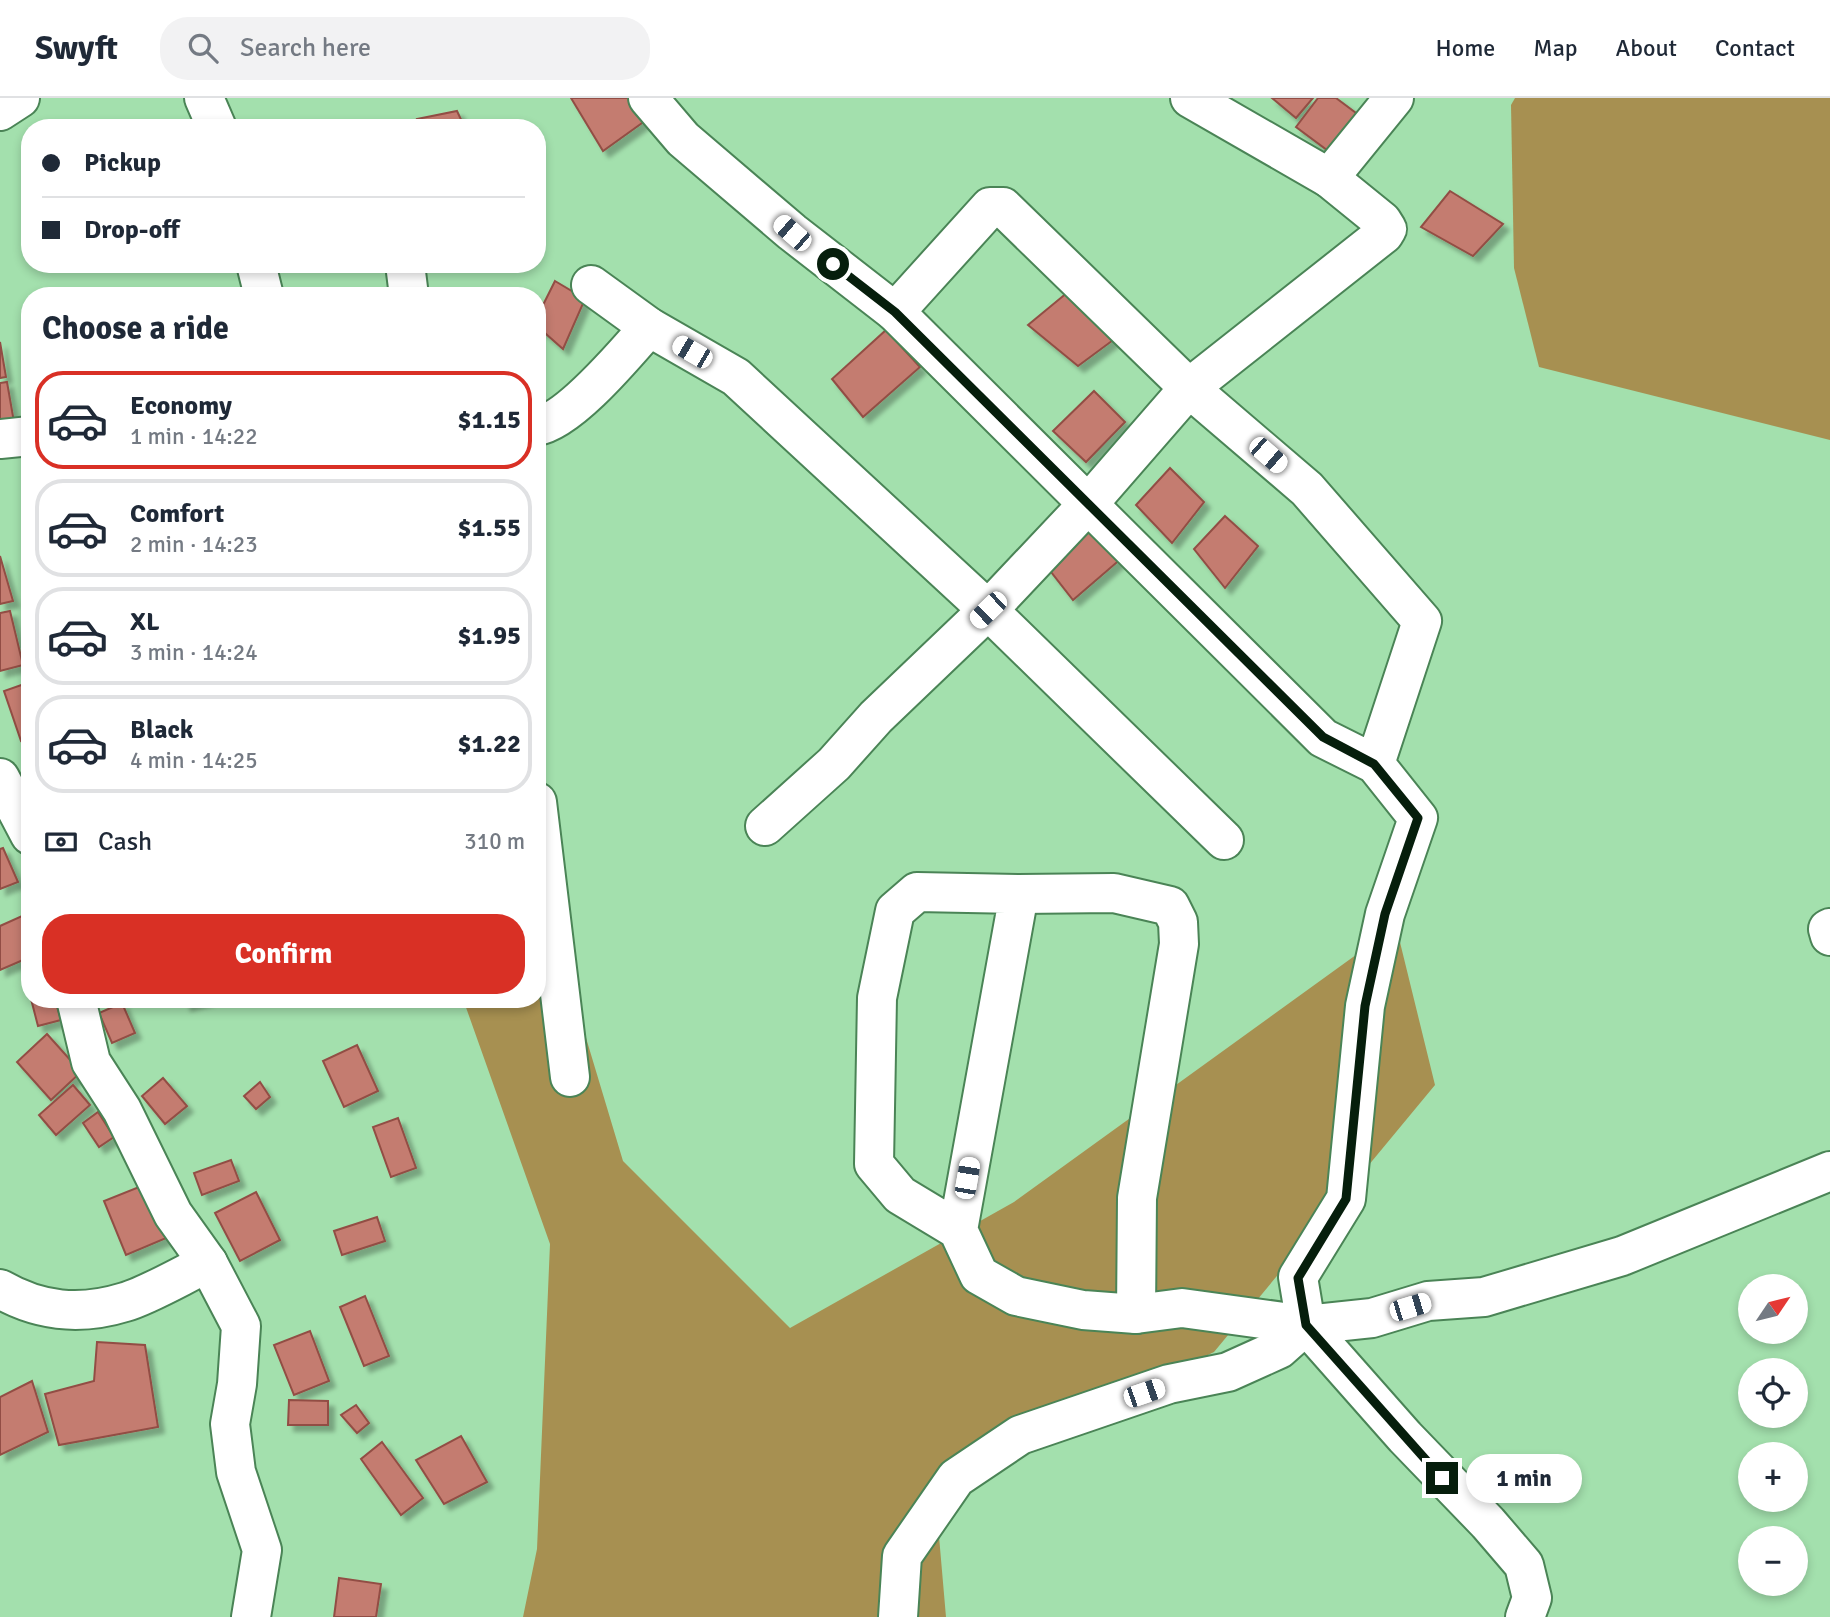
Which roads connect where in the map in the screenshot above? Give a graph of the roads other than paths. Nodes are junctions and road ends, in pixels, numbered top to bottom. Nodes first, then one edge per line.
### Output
1 (20, 98) edge
2 (204, 98) edge
3 (648, 98) edge
4 (1190, 98) edge
5 (1394, 98) edge
6 (0, 111) edge
7 (213, 119) edge
8 (1329, 178) junction
9 (591, 285) dead end
10 (895, 312) junction
11 (649, 327) junction
12 (1189, 388) junction
13 (546, 424) edge
14 (21, 437) edge
15 (0, 439) edge
16 (1089, 503) junction
17 (988, 610) junction
18 (1374, 764) junction
19 (0, 778) edge
20 (21, 818) edge
21 (765, 826) dead end
22 (1224, 840) dead end
23 (546, 877) edge
24 (1019, 894) junction
25 (1830, 928) edge
26 (1830, 936) edge
27 (78, 1008) edge
28 (570, 1077) dead end
29 (1830, 1171) edge
30 (958, 1230) junction
31 (208, 1263) junction
32 (0, 1289) edge
33 (1136, 1314) junction
34 (1306, 1325) junction
35 (251, 1617) edge
36 (898, 1617) edge
37 (1525, 1617) edge

1 - 6 street
2 - 7 street
3 - 10 street
4 - 8 street
5 - 8 street
8 - 12 street
9 - 11 street
10 - 12 street
10 - 16 street
11 - 13 street
11 - 17 street
12 - 16 street
12 - 18 street
14 - 15 street
16 - 17 street
16 - 18 street
17 - 21 street
17 - 22 street
18 - 34 street
19 - 20 street
23 - 28 street
24 - 30 street
24 - 30 street
24 - 33 street
25 - 26 street
27 - 31 street
29 - 34 street
30 - 33 street
31 - 32 street
31 - 35 street
33 - 34 street
34 - 36 street
34 - 37 street

